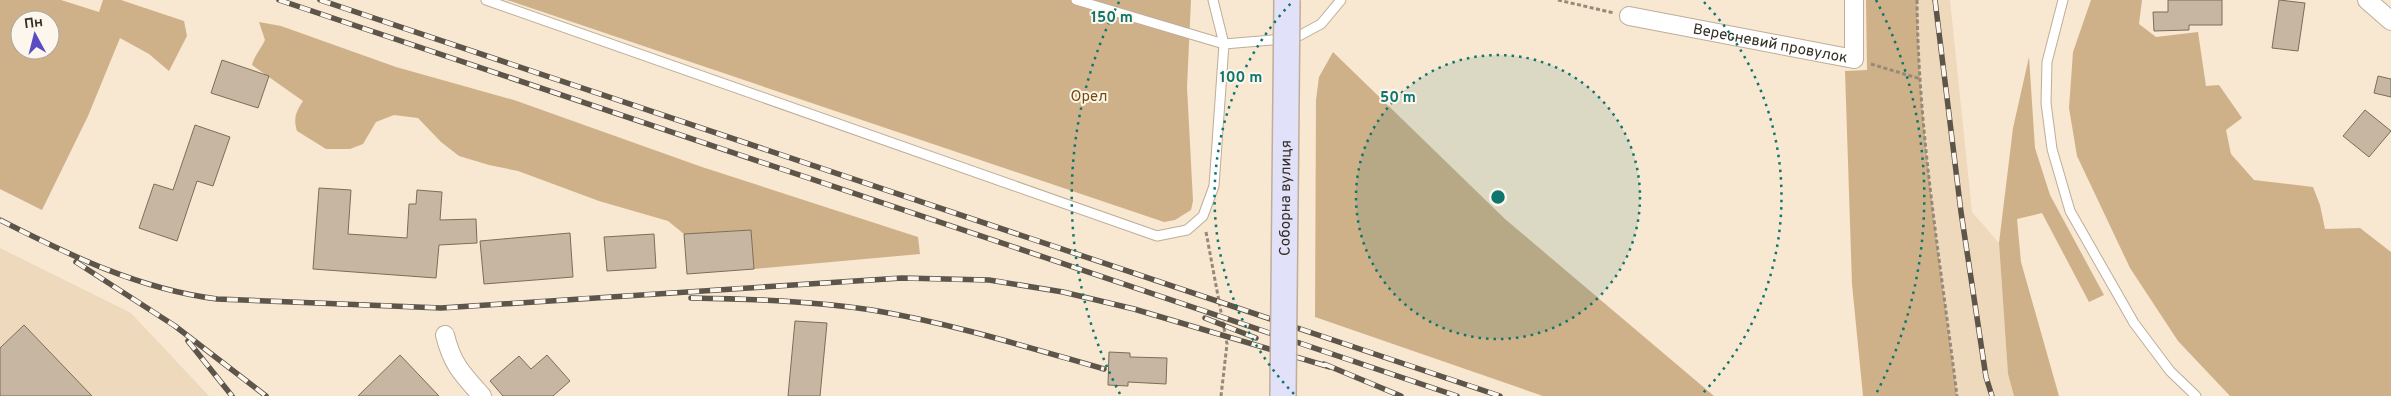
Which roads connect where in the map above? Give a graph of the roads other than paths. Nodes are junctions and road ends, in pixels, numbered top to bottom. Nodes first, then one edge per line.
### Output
1 (486, 0) edge
2 (1076, 0) edge
3 (1213, 0) edge
4 (1288, 0) edge
5 (1342, 0) edge
6 (1854, 0) edge
7 (2063, 0) edge
8 (2367, 0) edge
9 (1629, 16) road end
10 (2391, 21) edge
11 (1224, 44) junction
12 (445, 335) dead end
13 (482, 396) edge
14 (1283, 396) edge
15 (2196, 396) edge

1 - 11 lane
2 - 11 lane
3 - 11 lane
4 - 14 main road, Соборна вулиця, bridge
5 - 11 lane
6 - 9 street, Вересневий провулок
7 - 15 lane
8 - 10 street
12 - 13 street

